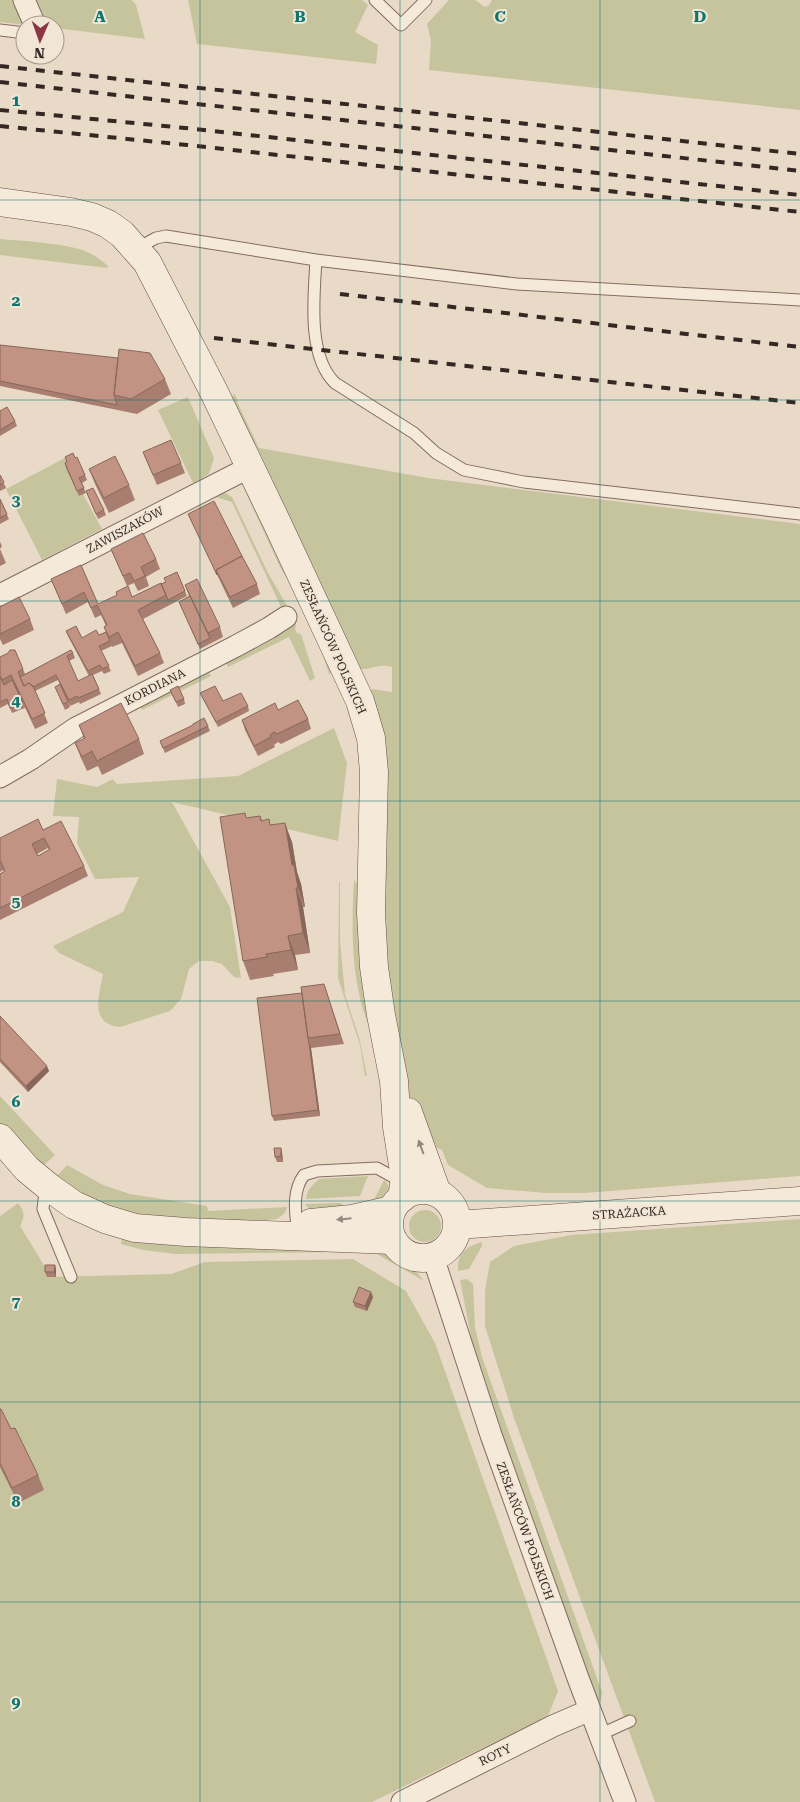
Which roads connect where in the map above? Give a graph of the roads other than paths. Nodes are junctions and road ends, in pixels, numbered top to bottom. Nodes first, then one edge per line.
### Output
1 (24, 0) edge
2 (374, 0) edge
3 (426, 0) edge
4 (31, 15) edge
5 (0, 30) edge
6 (15, 32) edge
7 (0, 202) edge
8 (136, 250) junction
9 (316, 260) junction
10 (800, 300) edge
11 (250, 466) junction
12 (800, 514) edge
13 (0, 595) edge
14 (286, 617) dead end
15 (0, 777) edge
16 (394, 1081) junction
17 (0, 1138) edge
18 (50, 1188) junction
19 (396, 1191) junction
20 (437, 1193) junction
21 (800, 1201) edge
22 (457, 1225) junction
23 (298, 1230) junction
24 (393, 1240) junction
25 (433, 1257) junction
26 (71, 1277) dead end
27 (590, 1710) junction
28 (630, 1721) dead end
29 (599, 1734) junction
30 (402, 1802) edge
31 (625, 1802) edge

1 - 4 street
2 - 3 lane
5 - 6 lane
7 - 8 main road, ZESŁAŃCÓW POLSKICH
8 - 9 lane
8 - 11 main road, ZESŁAŃCÓW POLSKICH
9 - 10 lane
9 - 12 lane
11 - 13 street, ZAWISZAKÓW
11 - 16 main road, ZESŁAŃCÓW POLSKICH
14 - 15 street, KORDIANA
16 - 19 main road, ZESŁAŃCÓW POLSKICH
20 -> 16 main road, ZESŁAŃCÓW POLSKICH
17 - 18 main road
18 - 23 main road
18 - 26 lane
19 - 20 main road
19 -> 23 main road
19 - 23 lane
19 - 24 main road
20 - 22 main road
21 - 22 main road, STRAŻACKA
22 - 25 main road
23 - 24 main road
24 - 25 main road
25 - 27 street, ZESŁAŃCÓW POLSKICH
27 - 29 street, ZESŁAŃCÓW POLSKICH
27 - 30 street, ROTY
28 - 29 lane
29 - 31 street, ZESŁAŃCÓW POLSKICH

